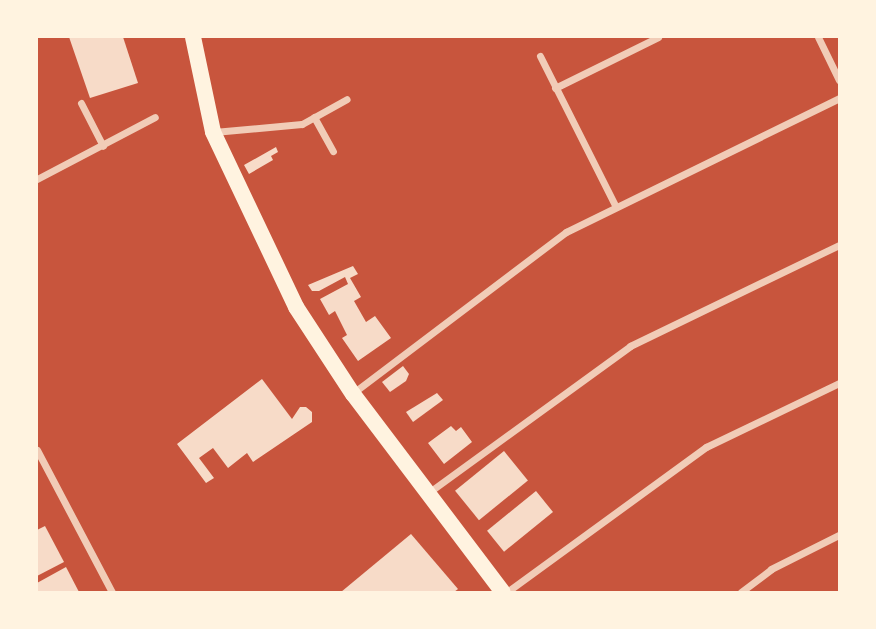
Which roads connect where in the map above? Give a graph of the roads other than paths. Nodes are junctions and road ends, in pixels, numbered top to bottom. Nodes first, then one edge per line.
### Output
1 (193, 37) edge
2 (658, 37) edge
3 (818, 37) edge
4 (540, 56) dead end
5 (839, 80) edge
6 (555, 88) junction
7 (839, 98) edge
8 (347, 99) dead end
9 (81, 103) dead end
10 (155, 117) dead end
11 (314, 117) junction
12 (213, 132) junction
13 (103, 146) junction
14 (333, 151) dead end
15 (37, 179) edge
16 (616, 207) junction
17 (839, 245) edge
18 (839, 383) edge
19 (353, 394) junction
20 (37, 450) edge
21 (427, 493) junction
22 (839, 535) edge
23 (112, 592) edge
24 (505, 592) edge
25 (741, 592) edge

1 - 12 main road
2 - 6 street
3 - 5 street
4 - 6 street
6 - 16 street
7 - 16 street
8 - 11 street
9 - 13 street
10 - 13 street
11 - 12 street
11 - 14 street
12 - 19 main road
13 - 15 street
16 - 19 street
17 - 21 street
18 - 24 street
19 - 21 main road
20 - 23 street
21 - 24 main road
22 - 25 street

